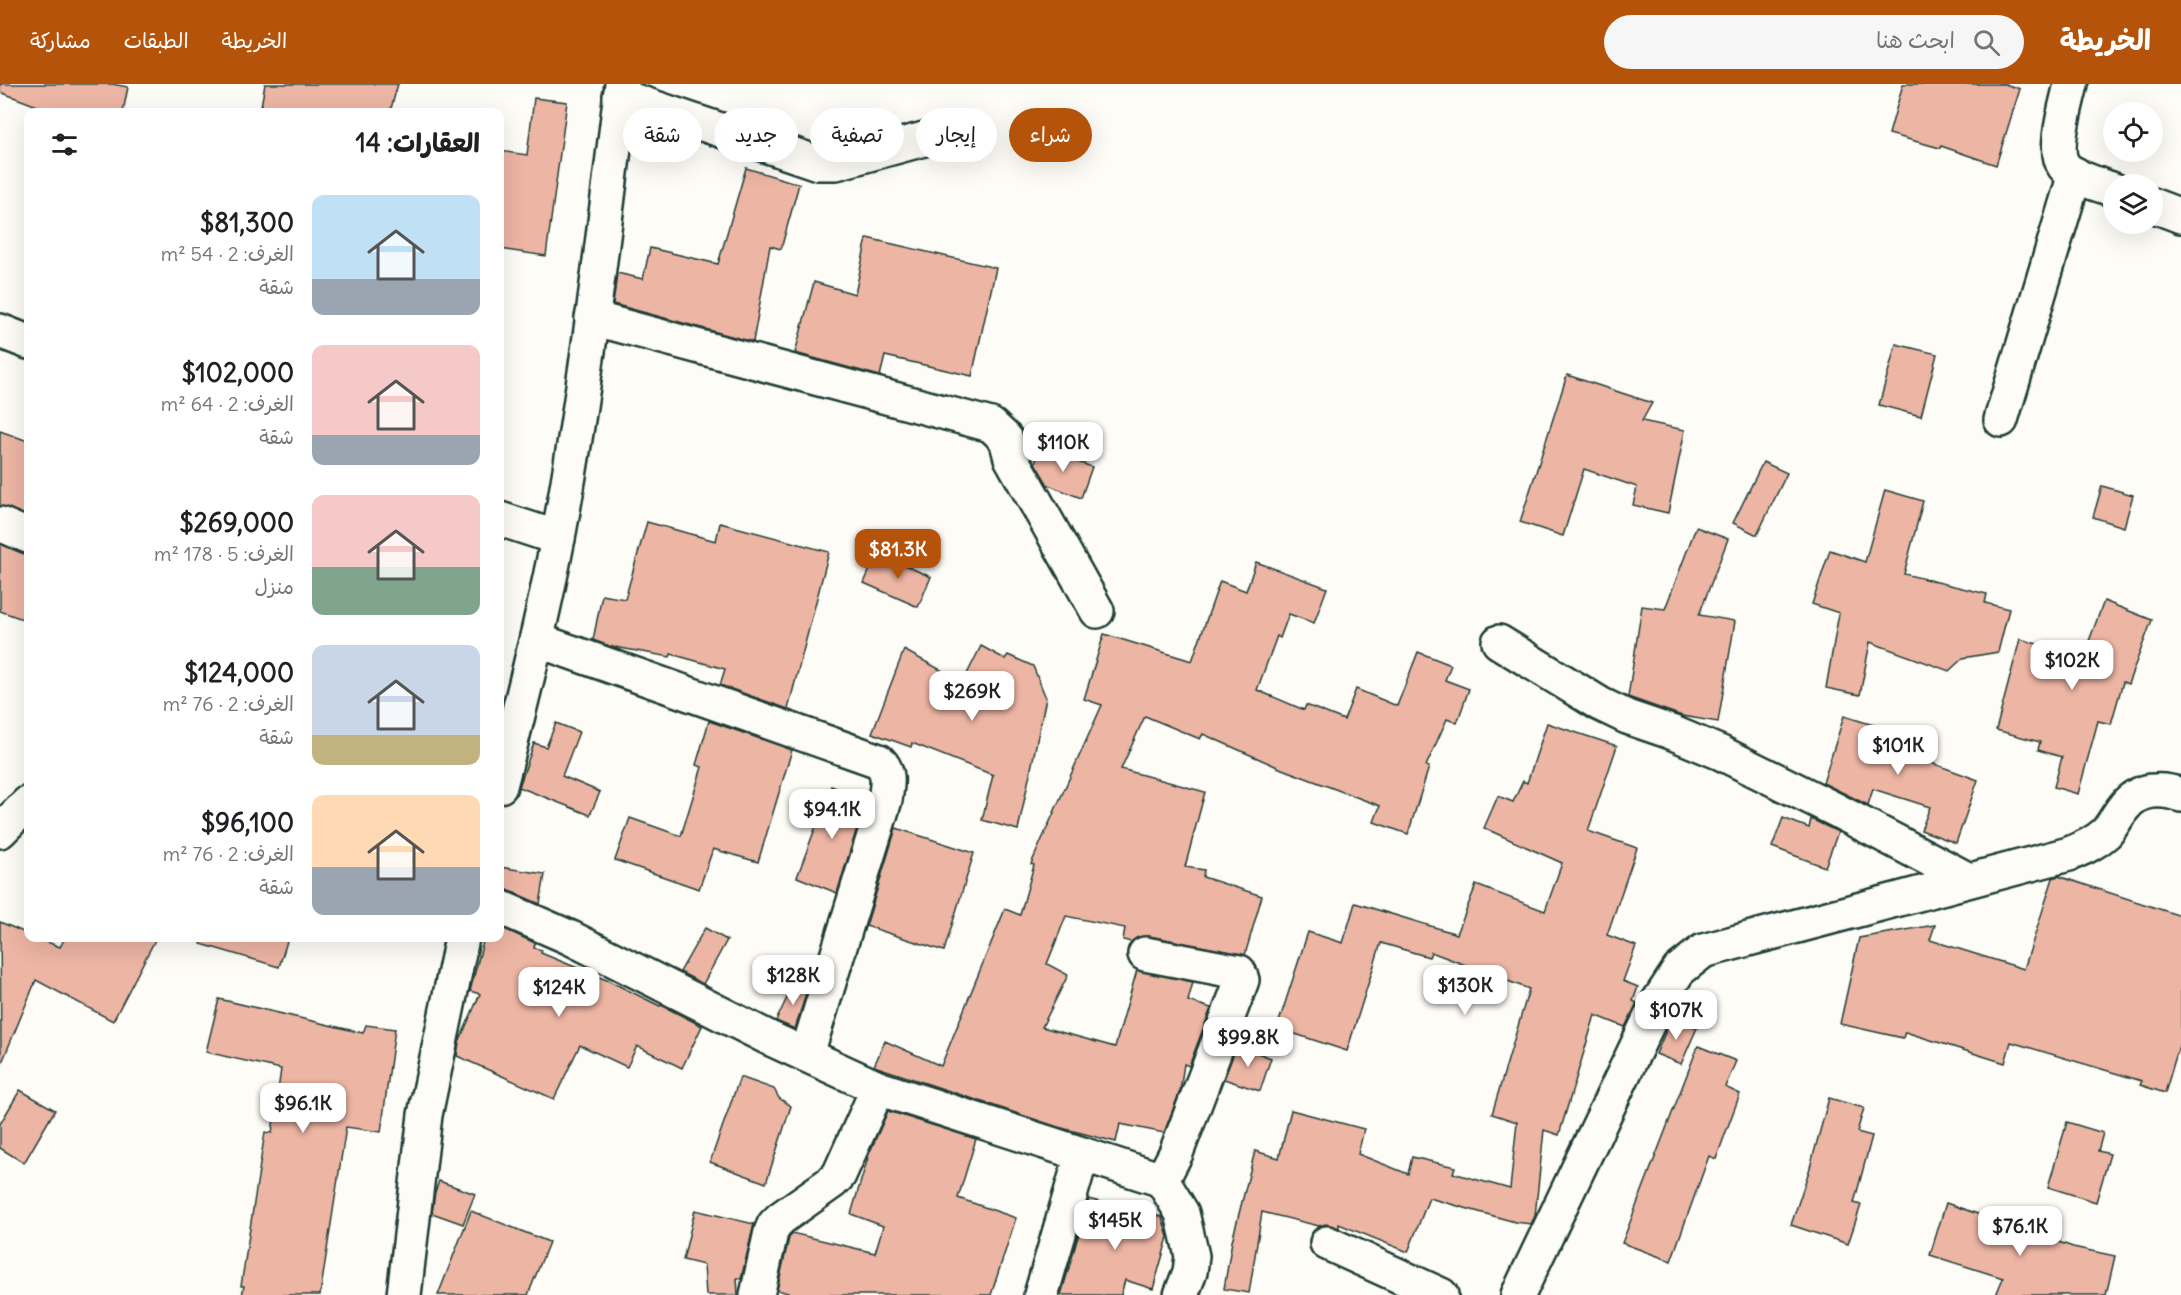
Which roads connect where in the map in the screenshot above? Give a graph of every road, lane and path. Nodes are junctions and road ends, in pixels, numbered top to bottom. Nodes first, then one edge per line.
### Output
1 (2071, 84) edge
2 (621, 90) edge
3 (916, 141) edge
4 (2075, 174) junction
5 (2103, 185) edge
6 (2163, 209) edge
7 (2181, 216) edge
8 (592, 318) junction
9 (0, 331) edge
10 (24, 340) edge
11 (2001, 420) dead end
12 (504, 520) edge
13 (0, 524) edge
14 (24, 534) edge
15 (558, 538) junction
16 (1097, 611) dead end
17 (537, 640) junction
18 (1499, 642) dead end
19 (504, 770) edge
20 (2181, 795) edge
21 (24, 807) edge
22 (0, 831) edge
23 (1969, 880) junction
24 (504, 909) edge
25 (461, 942) edge
26 (1145, 954) dead end
27 (807, 1054) junction
28 (878, 1088) junction
29 (1082, 1155) junction
30 (1162, 1180) junction
31 (1327, 1243) dead end
32 (404, 1295) edge
33 (758, 1295) edge
34 (1041, 1295) edge
35 (1181, 1295) edge
36 (1441, 1295) edge
37 (1518, 1295) edge

1 - 4 street
2 - 3 street
2 - 8 street
4 - 5 street
4 - 11 street
6 - 7 street
8 - 15 street
8 - 16 street
9 - 10 street
12 - 15 street
13 - 14 street
15 - 17 street
17 - 19 street
17 - 27 street
18 - 23 street
20 - 23 street
21 - 22 street
23 - 37 street
24 - 27 street
25 - 32 street
26 - 30 street
27 - 28 street
28 - 29 street
28 - 33 street
29 - 30 street
29 - 34 street
30 - 35 street
31 - 36 street

